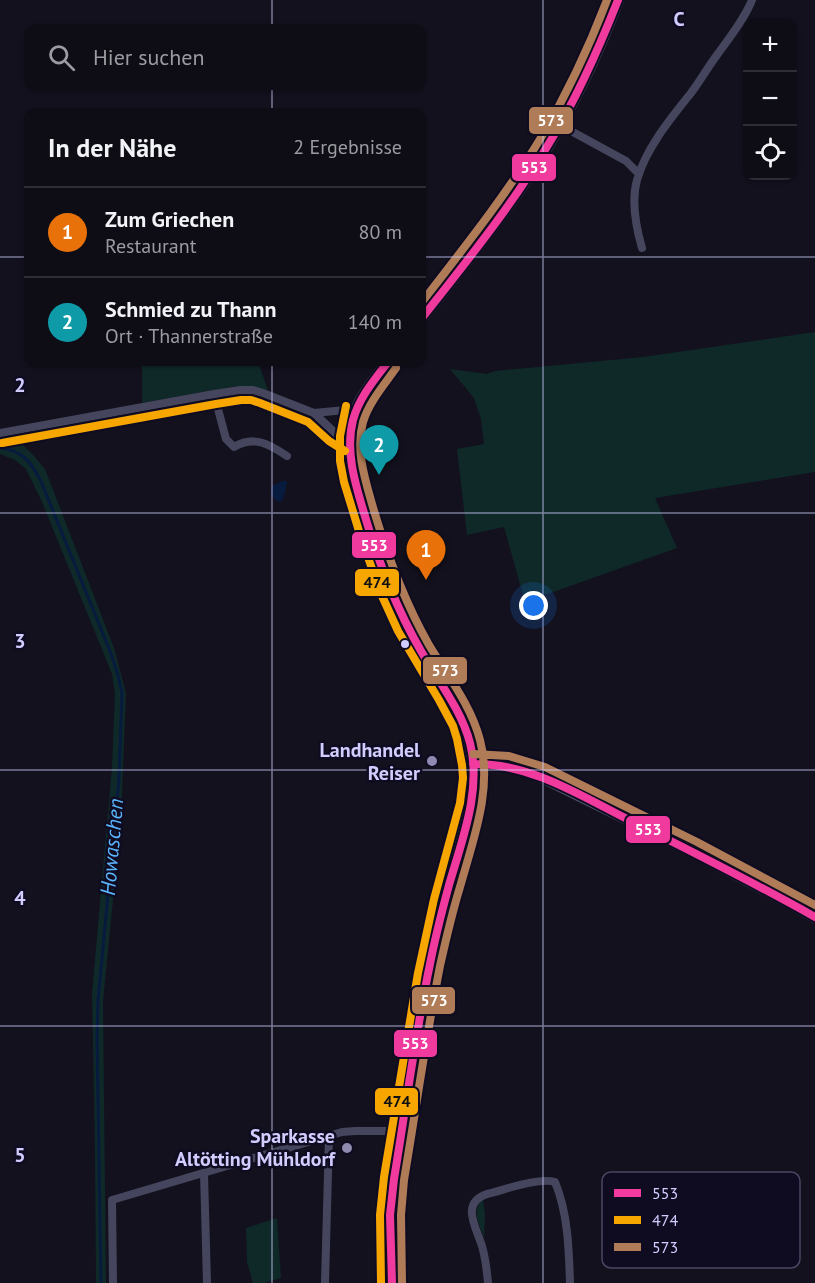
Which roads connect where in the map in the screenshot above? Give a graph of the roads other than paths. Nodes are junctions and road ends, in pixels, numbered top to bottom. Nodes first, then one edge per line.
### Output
1 (618, 0) edge
2 (752, 0) edge
3 (560, 125) junction
4 (639, 174) junction
5 (642, 248) dead end
6 (426, 313) edge
7 (385, 366) edge
8 (214, 393) junction
9 (356, 409) junction
10 (314, 413) junction
11 (0, 433) edge
12 (350, 442) junction
13 (287, 456) dead end
14 (473, 764) junction
15 (815, 917) edge
16 (402, 1131) junction
17 (329, 1136) junction
18 (204, 1173) junction
19 (113, 1283) edge
20 (207, 1283) edge
21 (325, 1283) edge
22 (392, 1283) edge
23 (488, 1283) edge
24 (570, 1283) edge

1 - 3 main road
2 - 4 street
3 - 4 street
3 - 6 main road
4 - 5 street
7 - 9 main road
8 - 10 street
8 - 11 street
8 - 13 street
9 - 10 street
9 - 12 main road
10 - 12 street
12 - 14 main road
14 - 15 main road
14 - 16 main road
16 - 17 street
16 - 22 main road
17 - 18 street
17 - 21 street
18 - 19 street
18 - 20 street
23 - 24 street

